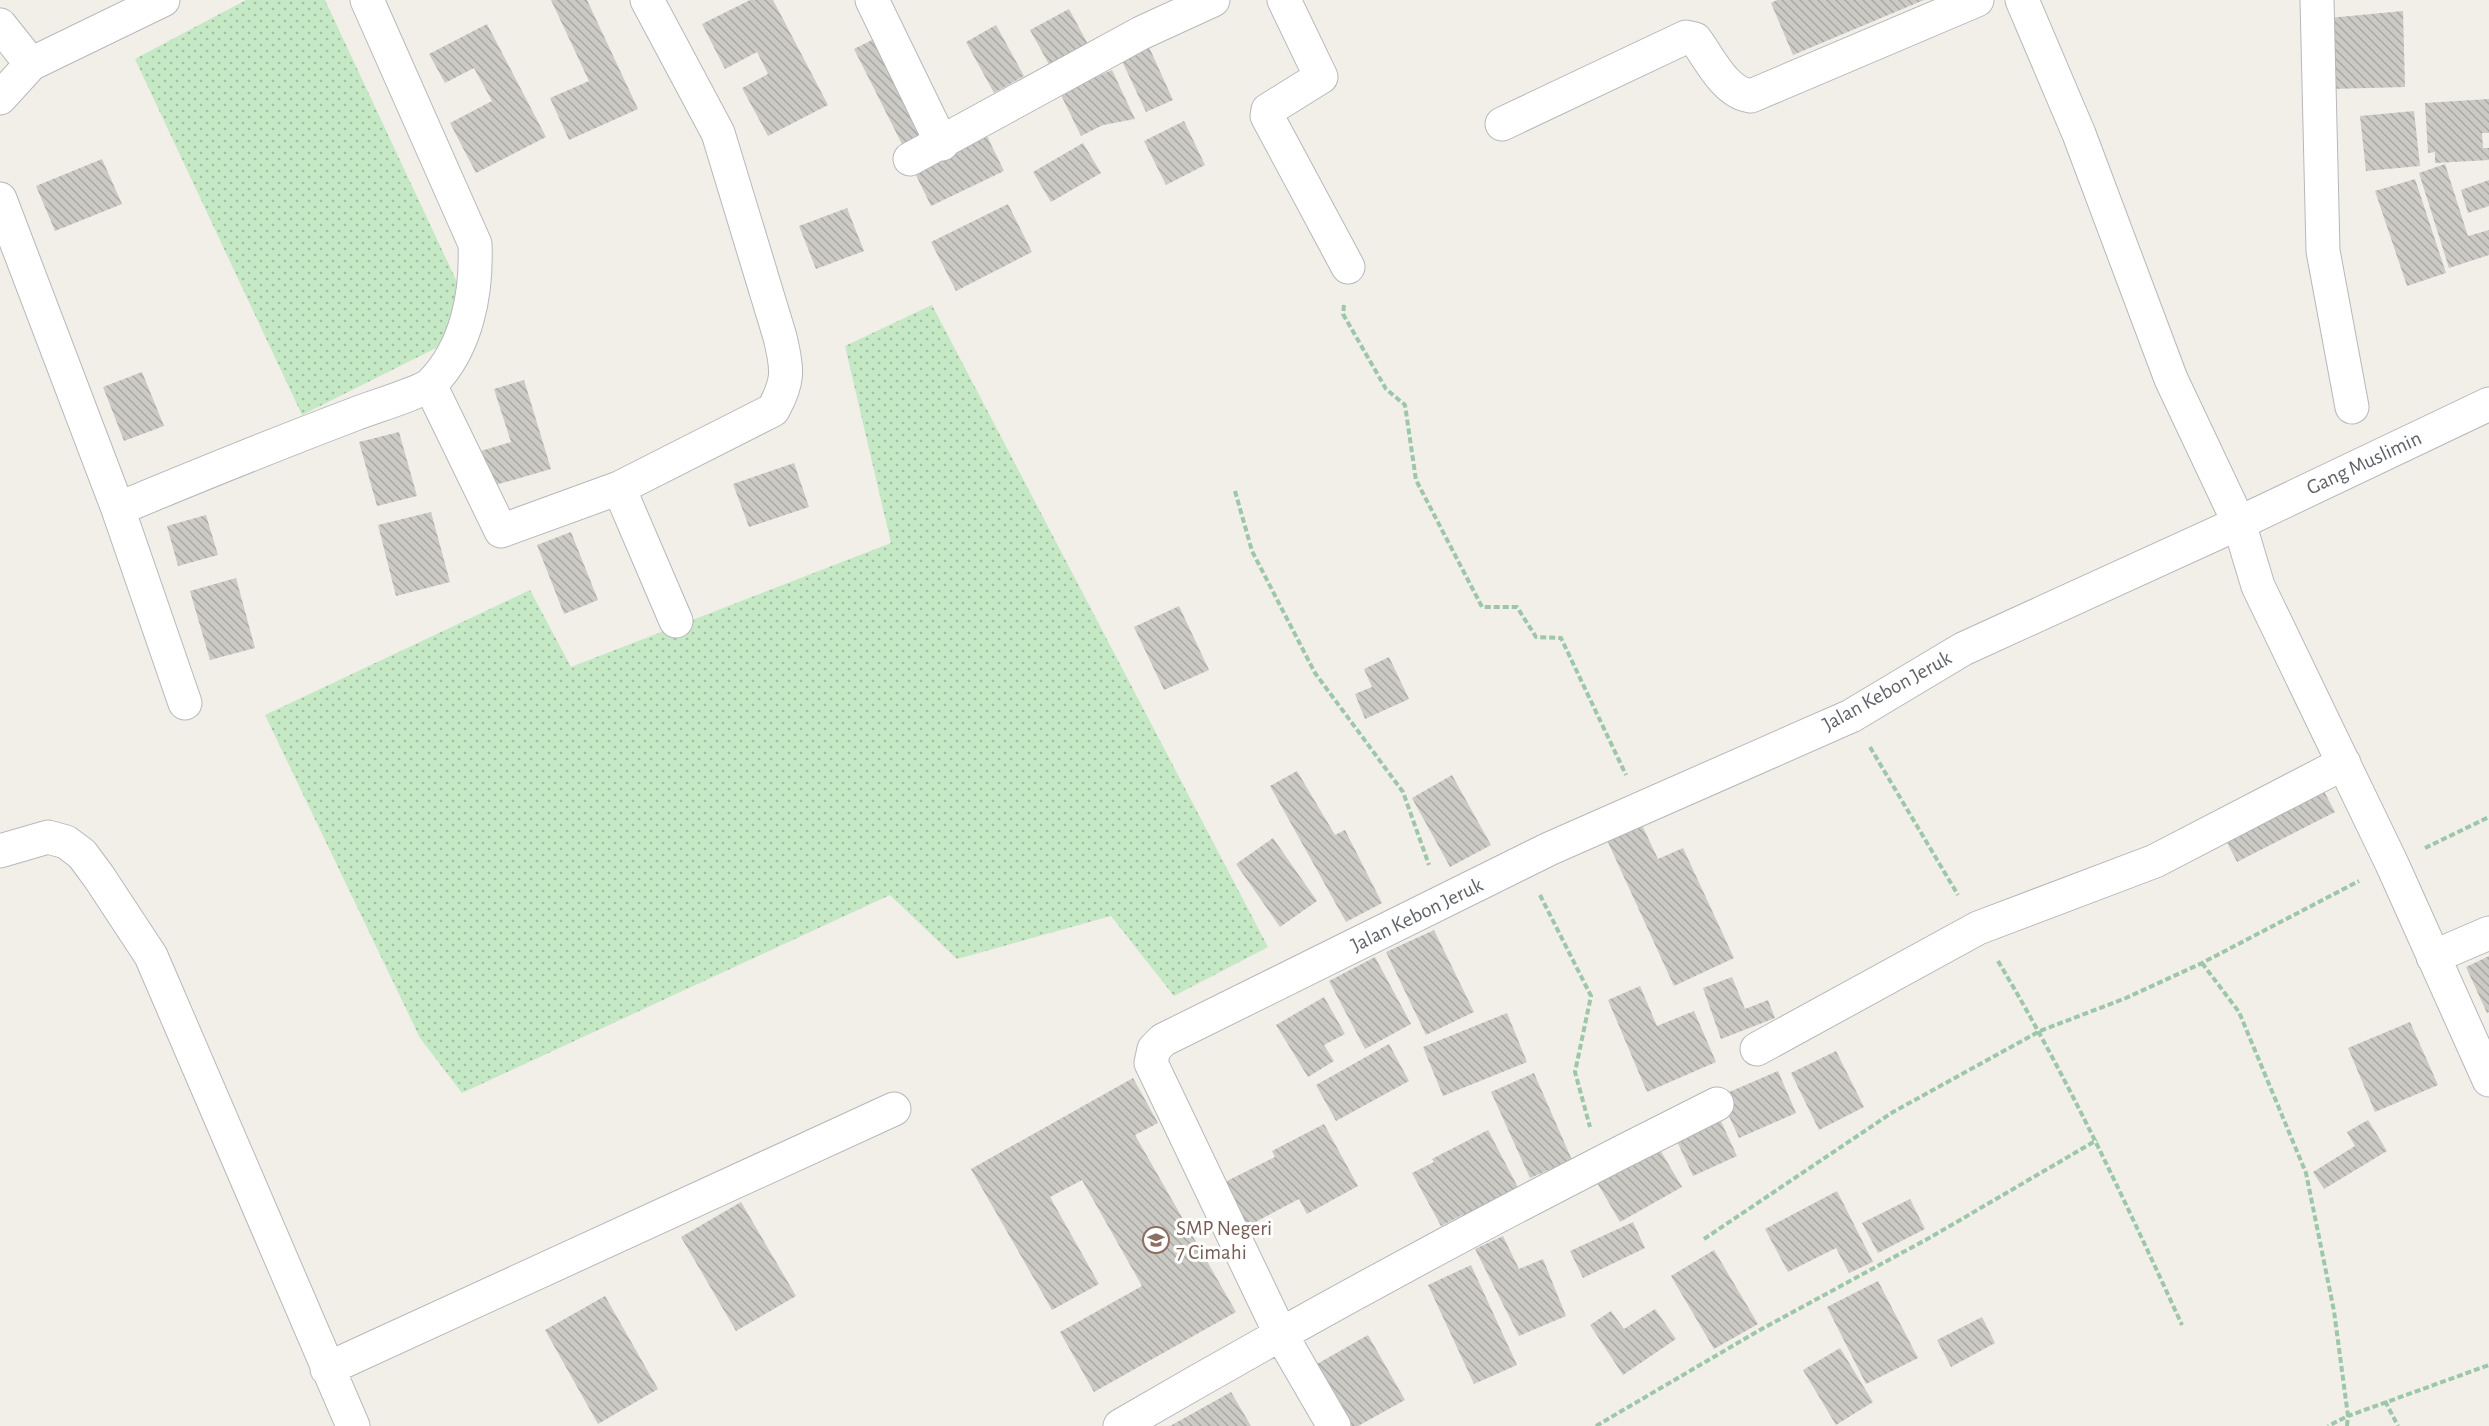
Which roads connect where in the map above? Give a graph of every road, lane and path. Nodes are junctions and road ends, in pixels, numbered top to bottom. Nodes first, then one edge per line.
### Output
1 (163, 0) edge
2 (367, 0) edge
3 (647, 0) edge
4 (872, 0) edge
5 (1213, 0) edge
6 (1284, 0) edge
7 (1977, 0) edge
8 (2022, 0) edge
9 (2317, 0) edge
10 (0, 25) edge
11 (31, 64) junction
12 (0, 98) edge
13 (1502, 124) dead end
14 (942, 144) junction
15 (910, 159) dead end
16 (0, 199) edge
17 (1348, 267) joint
18 (430, 385) junction
19 (2489, 404) edge
20 (2352, 407) dead end
21 (619, 488) junction
22 (1235, 491) dead end
23 (118, 508) junction
24 (2239, 523) junction
25 (676, 621) dead end
26 (1963, 649) joint
27 (185, 703) dead end
28 (1851, 716) junction
29 (2344, 763) junction
30 (1643, 807) junction
31 (2489, 817) edge
32 (0, 851) edge
33 (1524, 862) junction
34 (2392, 864) junction
35 (1443, 902) junction
36 (1978, 928) junction
37 (2489, 933) edge
38 (2433, 957) junction
39 (2202, 963) junction
40 (2040, 1031) junction
41 (1757, 1049) dead end
42 (2489, 1080) edge
43 (1717, 1104) dead end
44 (894, 1109) dead end
45 (2097, 1140) junction
46 (1600, 1162) junction
47 (1704, 1239) dead end
48 (2182, 1325) dead end
49 (1280, 1333) junction
50 (2489, 1365) edge
51 (327, 1369) junction
52 (2385, 1401) junction
53 (2348, 1416) junction
54 (353, 1426) edge
55 (1120, 1426) edge
56 (1334, 1426) edge
57 (1596, 1426) edge
58 (2328, 1426) edge
59 (2348, 1426) edge
60 (2398, 1426) edge

1 - 11 street
2 - 18 street
3 - 21 street
4 - 14 street
5 - 14 street
6 - 17 street
7 - 13 street
8 - 24 street
9 - 20 street
10 - 11 street
11 - 12 street
14 - 15 street
16 - 23 street
17 - 30 path
18 - 21 street
18 - 23 street
19 - 24 street, Gang Muslimin
21 - 25 street
22 - 35 path
23 - 27 street
24 - 26 street, Gang Muslimin
24 - 29 street
26 - 28 street, Jalan Kebon Jeruk
28 - 30 street, Jalan Kebon Jeruk
28 - 36 path
29 - 34 street
29 - 36 street
30 - 33 street, Jalan Kebon Jeruk
31 - 34 path
32 - 51 street
33 - 35 street, Jalan Kebon Jeruk
33 - 46 path
34 - 38 street
34 - 39 path
35 - 49 street, Jalan Kebon Jeruk
36 - 40 path
36 - 41 street
37 - 38 street
38 - 42 street
39 - 40 path
39 - 53 path
40 - 45 path
40 - 47 path
43 - 46 street
44 - 51 street
45 - 48 path
45 - 57 path
46 - 49 street
49 - 55 street
49 - 56 street
50 - 52 path
51 - 54 street
52 - 53 path
52 - 60 path
53 - 58 path
53 - 59 path

